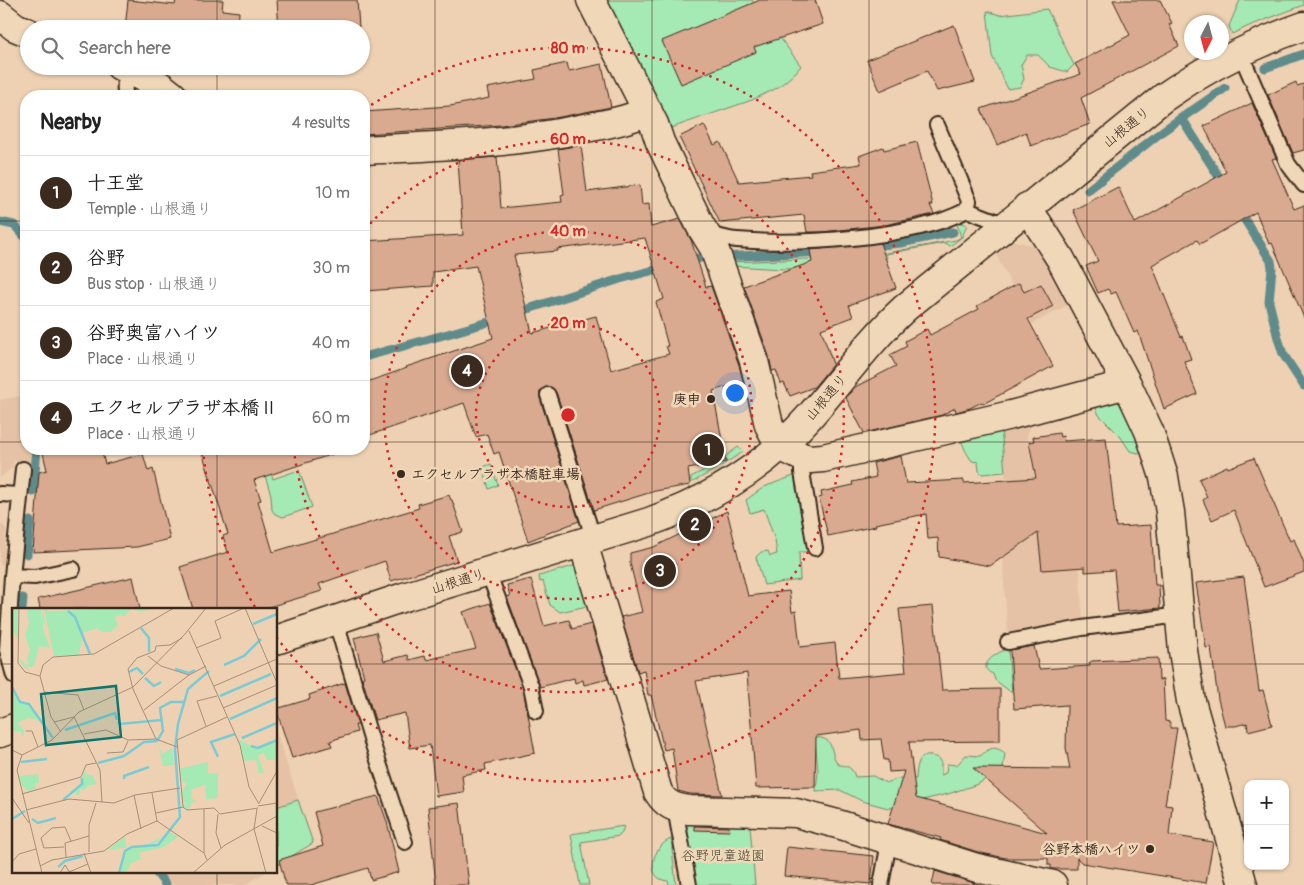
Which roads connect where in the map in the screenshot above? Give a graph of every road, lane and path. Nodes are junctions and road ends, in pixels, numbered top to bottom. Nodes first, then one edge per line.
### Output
1 (591, 0) edge
2 (0, 15) edge
3 (1304, 26) edge
4 (20, 29) edge
5 (1240, 52) junction
6 (123, 75) edge
7 (138, 75) edge
8 (124, 90) edge
9 (165, 90) edge
10 (648, 111) junction
11 (937, 125) dead end
12 (370, 150) edge
13 (1304, 185) edge
14 (1028, 207) junction
15 (967, 210) junction
16 (1006, 225) junction
17 (713, 249) junction
18 (1127, 384) junction
19 (548, 395) dead end
20 (791, 452) junction
21 (23, 469) dead end
22 (0, 494) edge
23 (20, 495) junction
24 (589, 542) junction
25 (816, 548) dead end
26 (74, 569) dead end
27 (488, 572) junction
28 (12, 576) junction
29 (1179, 615) junction
30 (335, 620) junction
31 (278, 639) edge
32 (1008, 642) dead end
33 (12, 669) edge
34 (536, 711) dead end
35 (12, 729) edge
36 (0, 733) edge
37 (675, 808) junction
38 (405, 842) dead end
39 (889, 842) junction
40 (689, 885) edge
41 (881, 885) edge
42 (1053, 885) edge
43 (1243, 885) edge

1 - 10 street
2 - 4 street
3 - 5 street, 山根通り
5 - 13 lane
5 - 14 street, 山根通り
6 - 8 lane
7 - 9 street
10 - 12 street
10 - 17 street
11 - 15 lane
14 - 16 street, 山根通り
14 - 18 street
15 - 16 lane
15 - 17 lane
16 - 20 street, 山根通り
17 - 20 street
18 - 20 street
18 - 29 street
19 - 24 lane
20 - 24 street, 山根通り
20 - 25 lane
21 - 23 lane
22 - 23 lane
23 - 28 lane
24 - 27 street, 山根通り
24 - 37 street
26 - 28 lane
27 - 30 street, 山根通り
27 - 34 lane
28 - 33 lane
29 - 32 lane
29 - 43 street
30 - 31 street, 山根通り
30 - 38 lane
35 - 36 street
37 - 39 street
37 - 40 lane
39 - 41 lane
39 - 42 street

